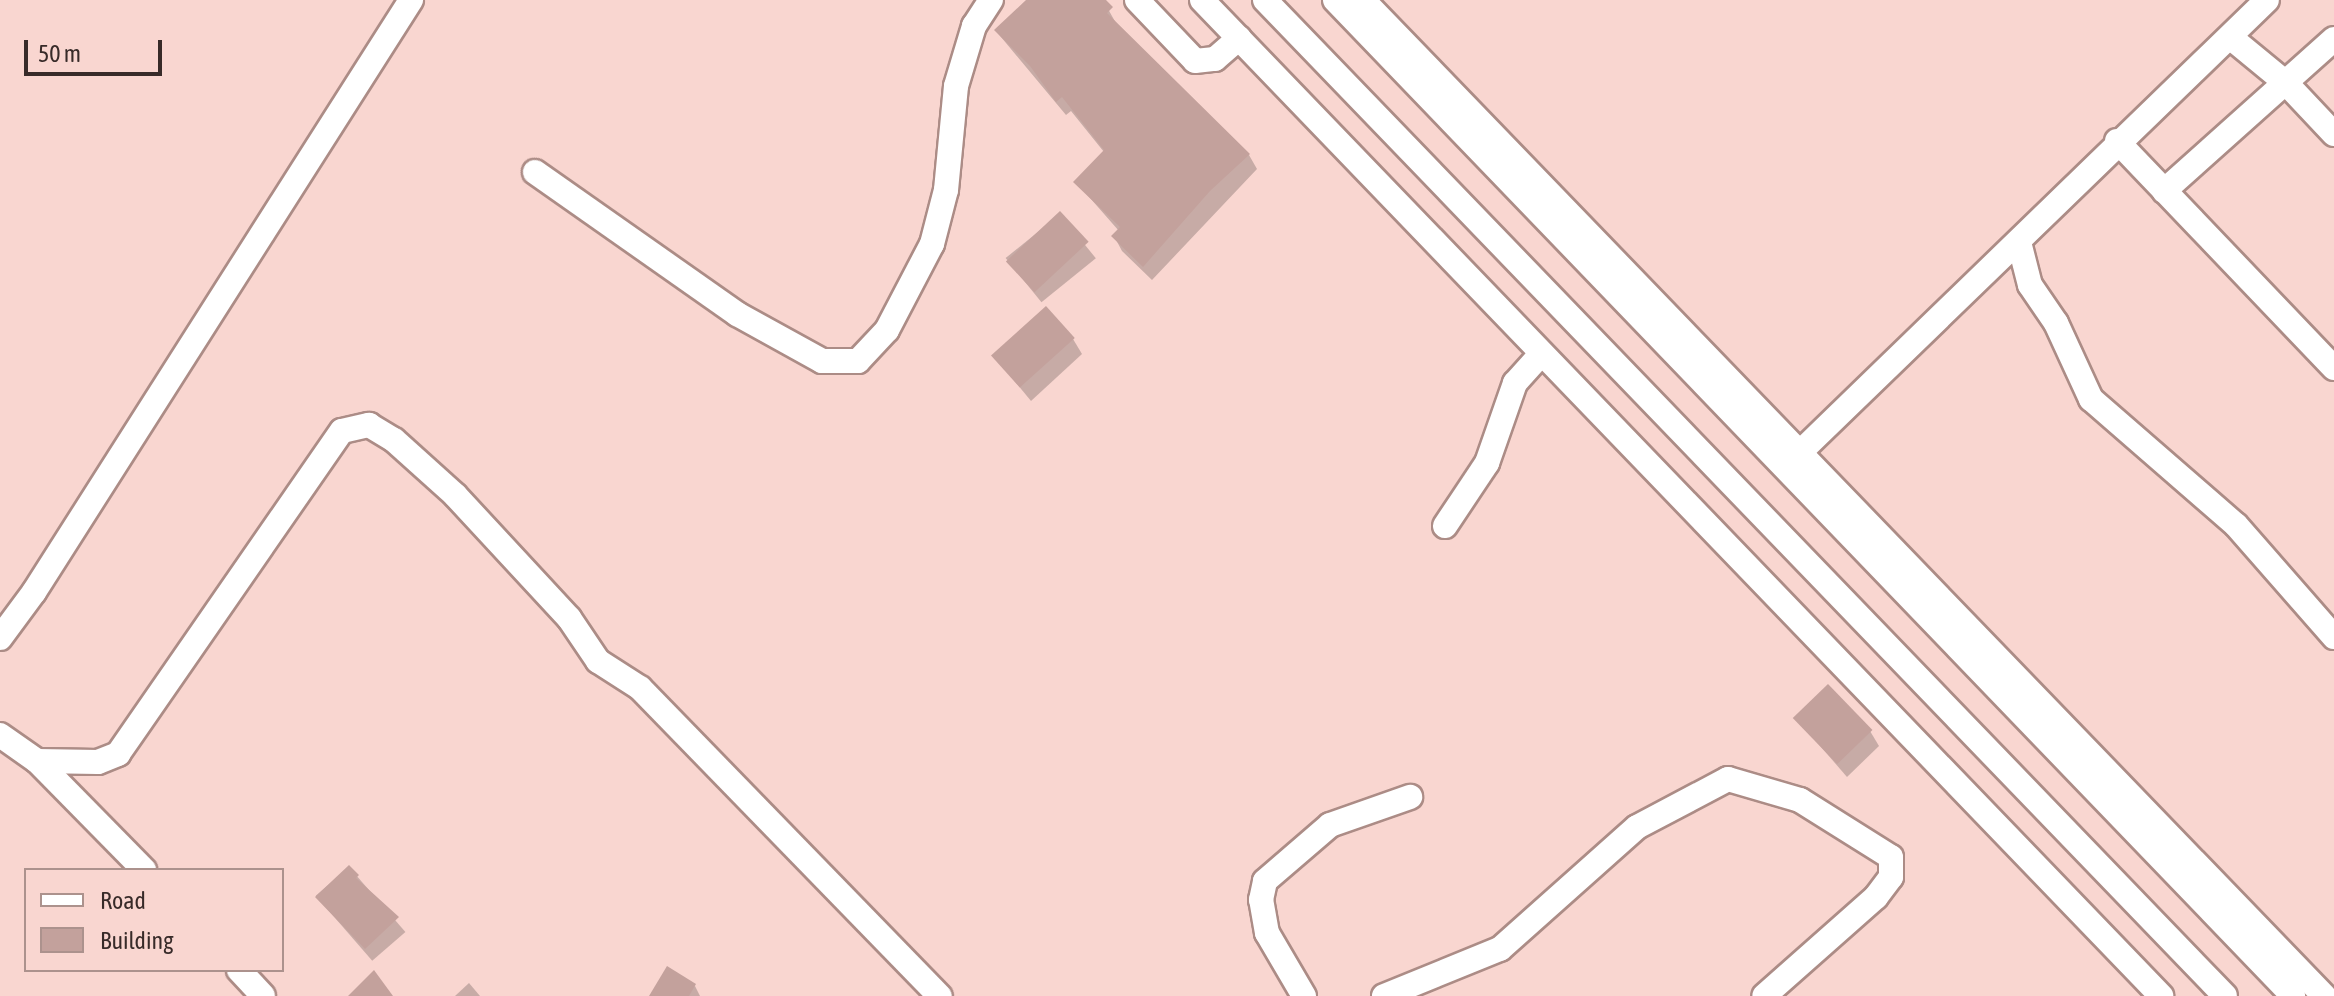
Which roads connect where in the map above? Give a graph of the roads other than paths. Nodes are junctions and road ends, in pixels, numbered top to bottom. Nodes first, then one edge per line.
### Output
1 (411, 0) edge
2 (991, 0) edge
3 (1137, 0) edge
4 (1202, 0) edge
5 (1265, 0) edge
6 (1335, 0) edge
7 (1363, 0) edge
8 (2267, 0) edge
9 (2230, 37) junction
10 (1239, 38) junction
11 (2334, 39) edge
12 (2286, 83) junction
13 (2334, 134) edge
14 (2117, 141) junction
15 (535, 172) dead end
16 (2164, 191) junction
17 (2019, 242) junction
18 (1541, 354) junction
19 (2334, 368) edge
20 (1794, 458) junction
21 (1445, 526) dead end
22 (2334, 637) edge
23 (0, 638) edge
24 (0, 735) edge
25 (37, 761) junction
26 (1410, 797) dead end
27 (142, 868) edge
28 (241, 972) edge
29 (263, 996) edge
30 (940, 996) edge
31 (1304, 996) edge
32 (1384, 996) edge
33 (1764, 996) edge
34 (2161, 996) edge
35 (2225, 996) edge
36 (2293, 996) edge
37 (2324, 996) edge

1 - 23 street
2 - 15 street
3 - 10 street
4 - 10 street
5 - 35 street
6 - 20 street
7 - 20 street
8 - 9 street
9 - 12 street
9 - 14 street
10 - 18 street
11 - 12 street
12 - 13 street
12 - 16 street
14 - 16 street
14 - 17 street
16 - 19 street
17 - 20 street
17 - 22 street
18 - 21 street
18 - 34 street
20 - 36 street
20 - 37 street
24 - 25 street
25 - 27 street
25 - 30 street
26 - 31 street
28 - 29 street
32 - 33 street

